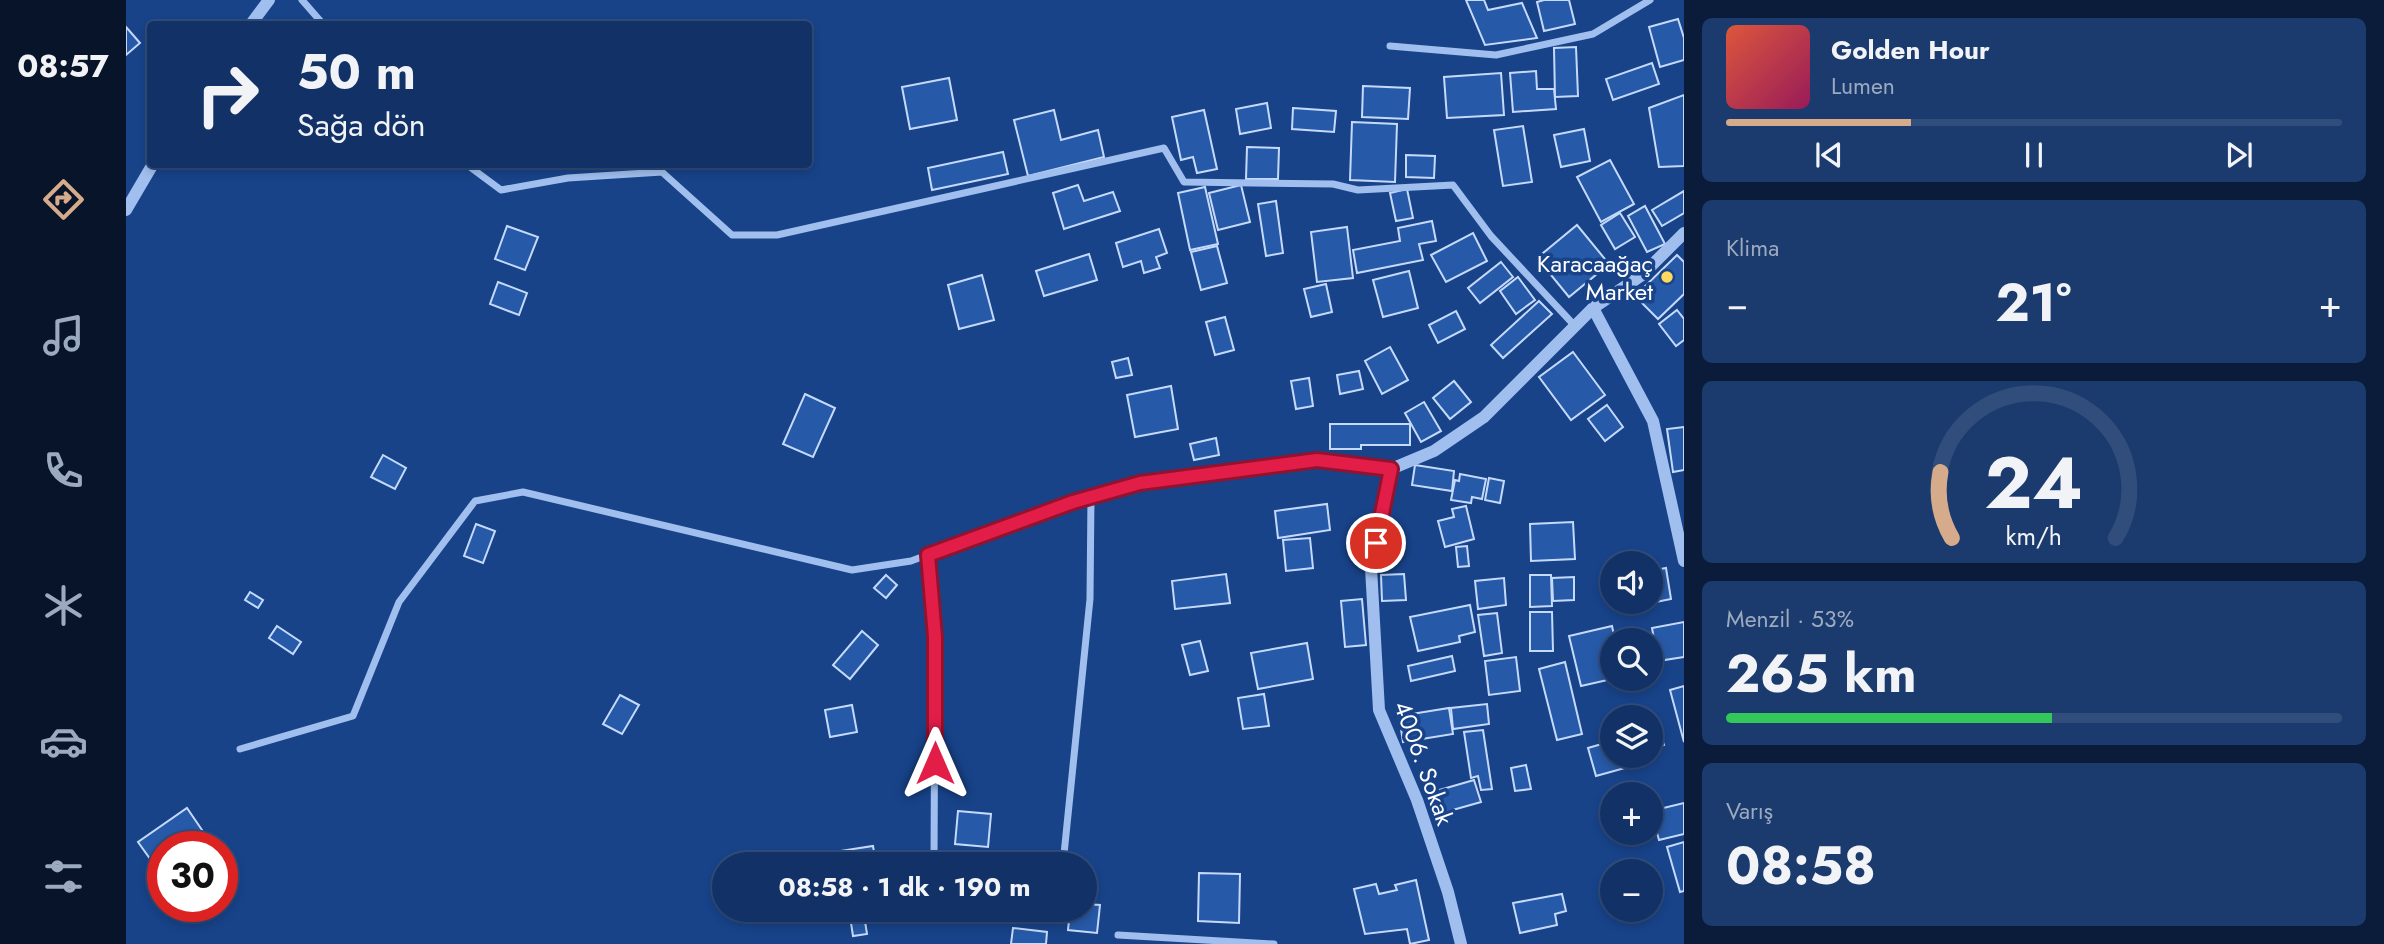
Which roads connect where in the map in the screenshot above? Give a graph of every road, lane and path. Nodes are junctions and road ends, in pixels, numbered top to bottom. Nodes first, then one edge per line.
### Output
1 (269, 0) edge
2 (302, 0) edge
3 (1650, 0) edge
4 (253, 21) edge
5 (320, 21) edge
6 (1390, 46) dead end
7 (150, 168) edge
8 (471, 168) edge
9 (130, 191) edge
10 (126, 210) edge
11 (1684, 233) edge
12 (1593, 307) junction
13 (1575, 326) junction
14 (1391, 469) junction
15 (1091, 496) junction
16 (928, 555) junction
17 (1684, 561) edge
18 (240, 750) dead end
19 (934, 852) edge
20 (1064, 852) edge
21 (1118, 935) dead end
22 (1274, 944) edge
23 (1461, 944) edge

1 - 4 street
2 - 5 street
3 - 6 street
7 - 9 street
8 - 13 street
9 - 10 street
11 - 12 street
12 - 13 street
12 - 17 street
13 - 14 street
14 - 15 street
14 - 23 street, 4006. Sokak
15 - 16 street
15 - 20 street
16 - 18 street
16 - 19 street
21 - 22 street

